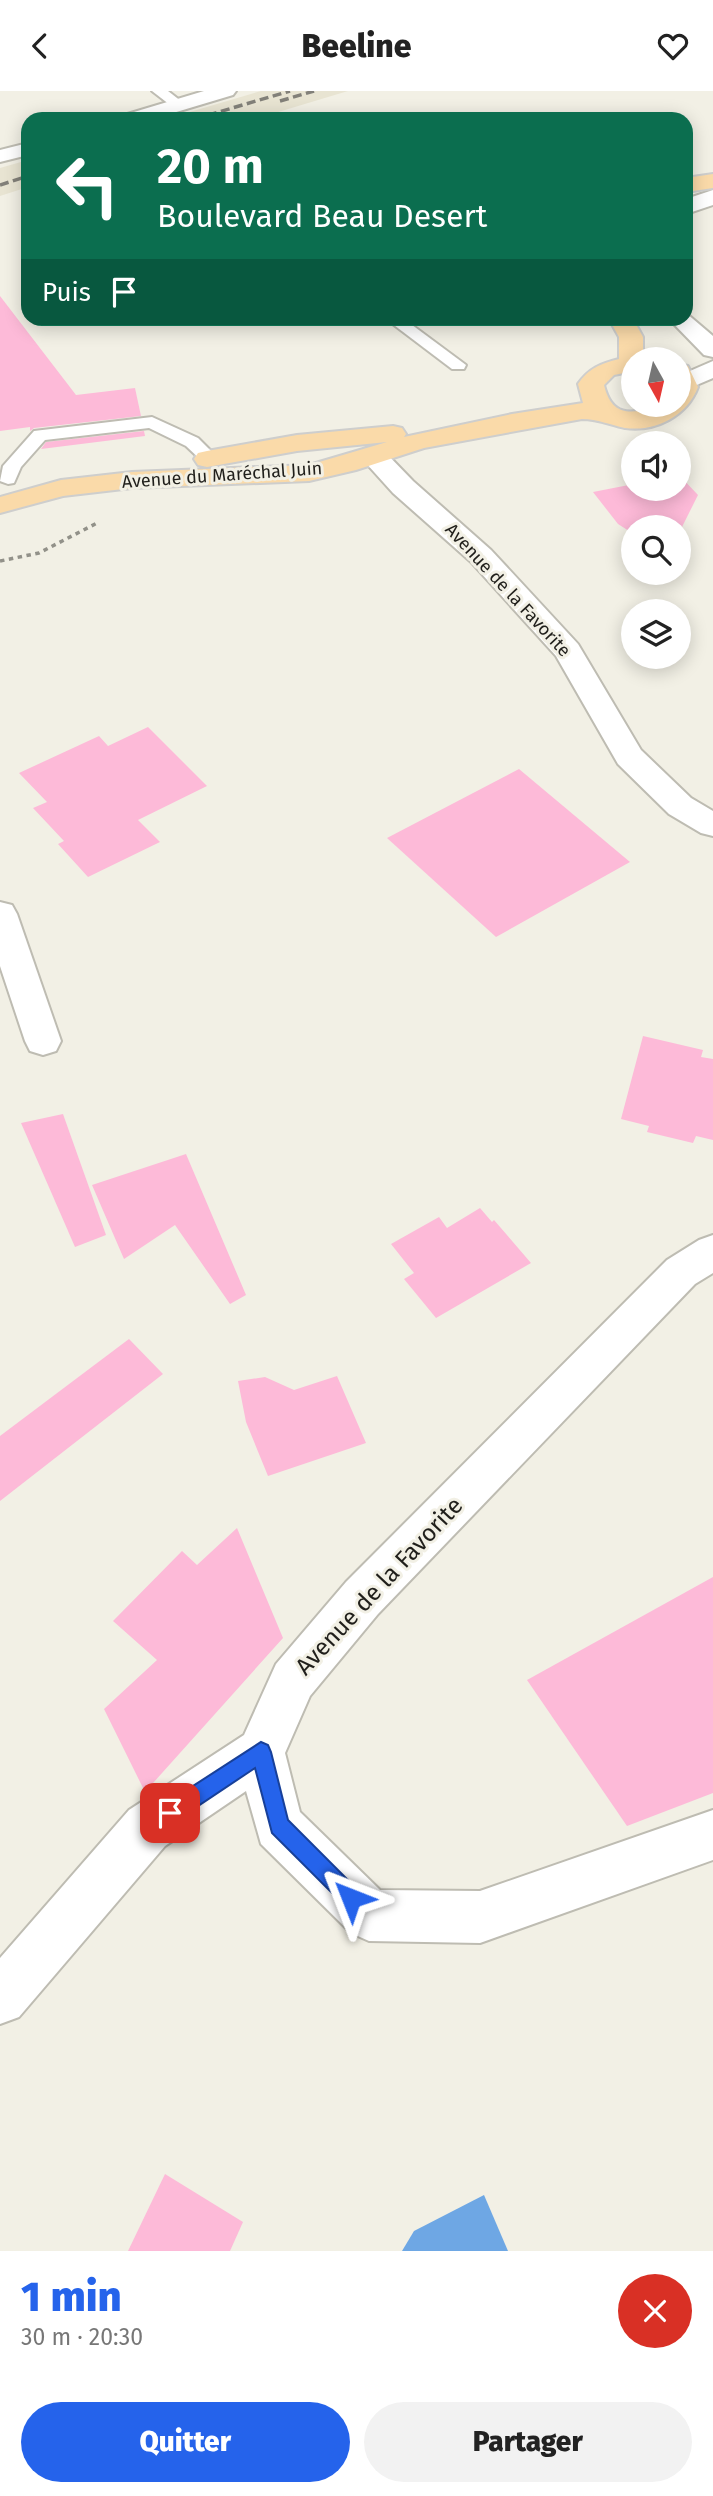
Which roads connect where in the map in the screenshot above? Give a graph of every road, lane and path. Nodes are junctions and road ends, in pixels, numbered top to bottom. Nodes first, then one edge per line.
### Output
1 (159, 91) edge
2 (226, 91) edge
3 (179, 105) junction
4 (155, 112) edge
5 (21, 151) edge
6 (0, 156) edge
7 (713, 181) edge
8 (693, 184) edge
9 (713, 197) edge
10 (693, 204) edge
11 (404, 326) edge
12 (625, 326) edge
13 (688, 326) edge
14 (631, 347) edge
15 (713, 350) edge
16 (458, 365) dead end
17 (621, 365) edge
18 (695, 373) edge
19 (599, 402) junction
20 (374, 456) junction
21 (209, 458) junction
22 (3, 488) edge
23 (713, 825) edge
24 (0, 914) edge
25 (43, 1041) dead end
26 (713, 1252) edge
27 (261, 1752) junction
28 (713, 1835) edge
29 (0, 1998) edge

1 - 3 lane
2 - 3 street
3 - 4 street
5 - 6 street
7 - 8 main road
9 - 10 street
11 - 16 lane
12 - 14 main road
13 - 15 street
17 - 19 main road
18 - 19 main road
19 - 20 main road, Avenue du Maréchal Juin
19 - 21 main road, Avenue du Maréchal Juin
20 - 22 main road, Avenue du Maréchal Juin
20 - 23 street, Avenue de la Favorite
21 - 22 main road, Avenue du Maréchal Juin
21 - 22 lane
24 - 25 street
26 - 27 street, Avenue de la Favorite
27 - 28 street
27 - 29 street

